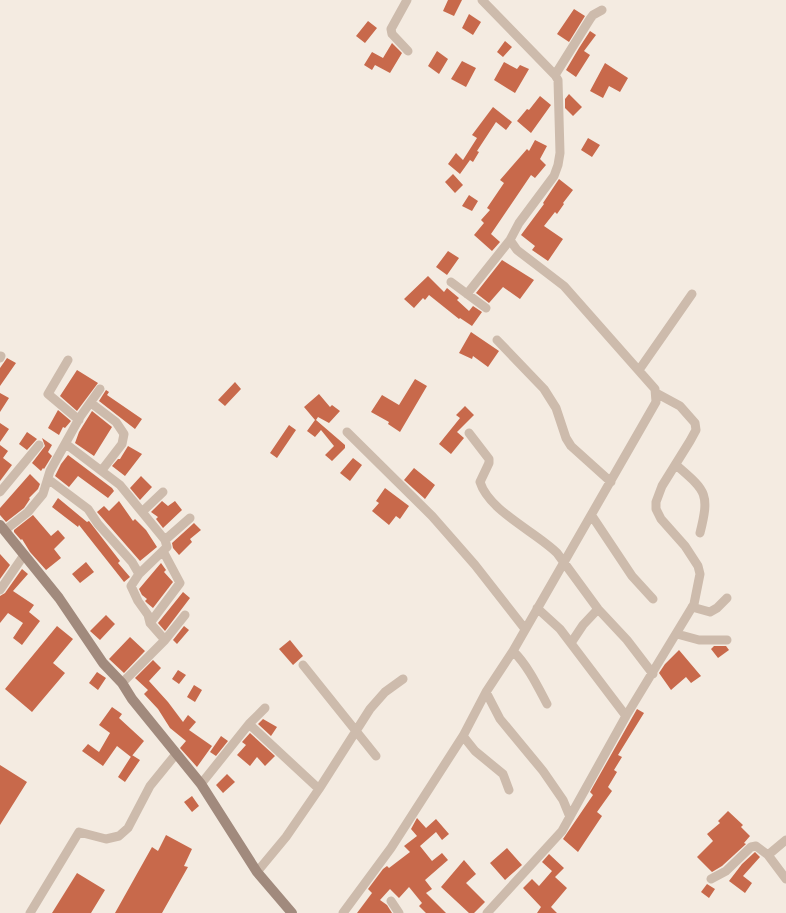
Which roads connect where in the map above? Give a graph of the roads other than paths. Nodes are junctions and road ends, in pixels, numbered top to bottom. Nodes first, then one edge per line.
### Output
1 (407, 0) edge
2 (482, 0) edge
3 (602, 10) dead end
4 (408, 51) dead end
5 (555, 75) junction
6 (510, 240) junction
7 (451, 282) dead end
8 (467, 294) junction
9 (692, 294) dead end
10 (486, 308) dead end
11 (497, 340) dead end
12 (68, 360) dead end
13 (639, 370) junction
14 (100, 389) dead end
15 (656, 393) junction
16 (91, 403) junction
17 (79, 420) junction
18 (347, 432) dead end
19 (469, 433) dead end
20 (66, 444) junction
21 (39, 445) dead end
22 (676, 465) junction
23 (102, 470) junction
24 (48, 479) junction
25 (611, 482) junction
26 (0, 492) edge
27 (163, 492) dead end
28 (143, 511) junction
29 (592, 516) junction
30 (190, 518) dead end
31 (3, 528) edge
32 (700, 533) dead end
33 (165, 540) junction
34 (163, 551) junction
35 (24, 555) junction
36 (563, 562) junction
37 (138, 574) junction
38 (0, 590) edge
39 (727, 598) dead end
40 (653, 599) dead end
41 (692, 607) junction
42 (537, 608) junction
43 (598, 609) junction
44 (185, 615) dead end
45 (150, 623) junction
46 (525, 629) junction
47 (677, 634) junction
48 (165, 640) junction
49 (727, 640) dead end
50 (570, 642) junction
51 (513, 651) junction
52 (303, 665) dead end
53 (653, 674) junction
54 (403, 679) dead end
55 (122, 683) junction
56 (486, 692) junction
57 (547, 704) dead end
58 (264, 708) dead end
59 (626, 716) junction
60 (249, 724) junction
61 (357, 731) junction
62 (463, 736) junction
63 (176, 754) junction
64 (376, 756) dead end
65 (201, 784) junction
66 (319, 789) junction
67 (509, 790) dead end
68 (570, 817) junction
69 (786, 840) edge
70 (768, 855) junction
71 (257, 872) junction
72 (711, 879) dead end
73 (786, 879) edge
74 (392, 901) dead end
75 (30, 913) edge
76 (292, 913) edge
77 (343, 913) edge
78 (399, 913) edge
79 (487, 913) edge

1 - 4 street
2 - 5 street
3 - 5 street
5 - 6 street
6 - 8 street
6 - 13 street
7 - 8 street
8 - 10 street
9 - 13 street
11 - 25 street
12 - 17 street
13 - 15 street
14 - 16 street
15 - 22 street
15 - 25 street
16 - 17 street
16 - 23 street
17 - 20 street
18 - 46 street
19 - 36 street
20 - 23 street
20 - 24 street
21 - 26 street
22 - 32 street
22 - 41 street
23 - 28 street
24 - 31 street
24 - 37 street
25 - 29 street
27 - 28 street
28 - 33 street
29 - 36 street
29 - 40 street
30 - 33 street
31 - 35 street
33 - 34 street
34 - 37 street
34 - 45 street
35 - 38 street
35 - 55 street
36 - 42 street
36 - 43 street
37 - 45 street
39 - 41 street
41 - 47 street
42 - 46 street
42 - 50 street
43 - 50 street
43 - 53 street
44 - 48 street
45 - 48 street
46 - 51 street
47 - 49 street
47 - 53 street
48 - 55 street
50 - 59 street
51 - 56 street
51 - 57 street
52 - 61 street
53 - 59 street
54 - 61 street
55 - 63 street
56 - 62 street
56 - 68 street
58 - 60 street
59 - 68 street
60 - 65 street
60 - 66 street
61 - 64 street
61 - 66 street
62 - 67 street
62 - 77 street
63 - 65 street
63 - 75 street
65 - 71 street
66 - 71 street
68 - 79 street
69 - 70 street
70 - 72 street
70 - 73 street
71 - 76 street
74 - 78 street

